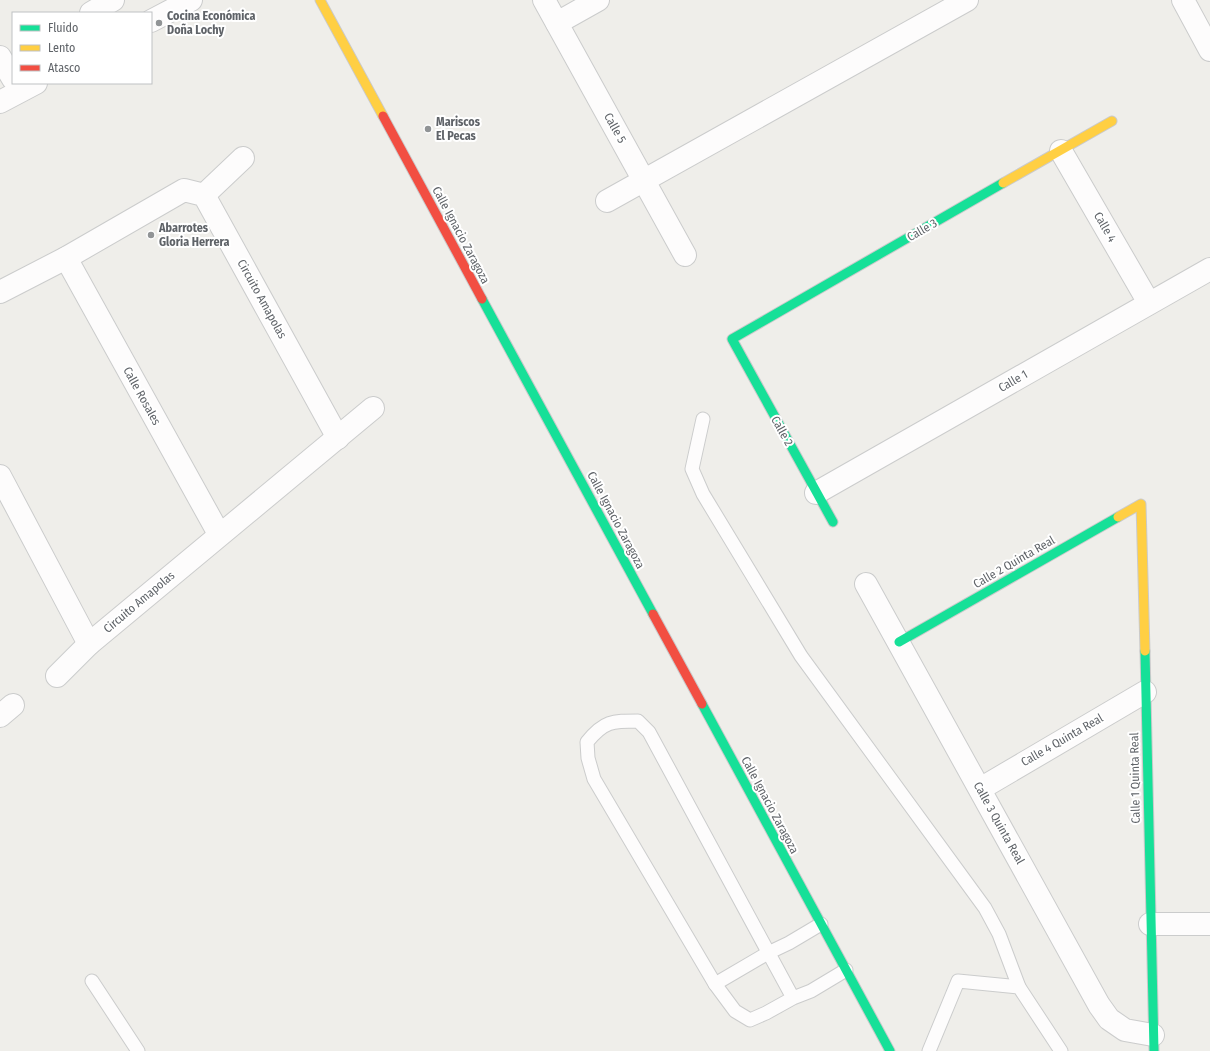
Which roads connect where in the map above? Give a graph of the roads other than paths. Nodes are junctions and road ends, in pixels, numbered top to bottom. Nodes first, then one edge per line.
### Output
1 (113, 0) edge
2 (191, 0) edge
3 (320, 0) edge
4 (544, 0) edge
5 (598, 0) edge
6 (967, 0) edge
7 (1183, 0) edge
8 (93, 12) edge
9 (152, 20) edge
10 (557, 24) junction
11 (1210, 50) edge
12 (12, 74) edge
13 (0, 102) edge
14 (1112, 121) dead end
15 (1061, 151) junction
16 (243, 158) dead end
17 (644, 181) junction
18 (204, 195) junction
19 (607, 201) dead end
20 (685, 255) dead end
21 (66, 258) junction
22 (1210, 268) edge
23 (0, 292) edge
24 (1149, 303) junction
25 (732, 339) joint
26 (373, 408) dead end
27 (704, 419) dead end
28 (338, 438) junction
29 (0, 476) edge
30 (816, 493) junction
31 (1141, 504) joint
32 (832, 522) dead end
33 (219, 534) junction
34 (866, 584) dead end
35 (899, 642) junction
36 (89, 644) junction
37 (57, 676) dead end
38 (1145, 692) junction
39 (980, 789) junction
40 (822, 924) junction
41 (1150, 924) junction
42 (1210, 924) edge
43 (768, 953) junction
44 (846, 970) junction
45 (92, 981) dead end
46 (715, 984) junction
47 (1019, 987) junction
48 (793, 998) junction
49 (1154, 1043) edge
50 (138, 1051) edge
51 (890, 1051) edge
52 (929, 1051) edge
53 (1061, 1051) edge

1 - 8 street
2 - 9 street
3 - 40 street, Calle Ignacio Zaragoza
4 - 10 street, Calle 5
5 - 10 street
6 - 17 street
7 - 11 street
10 - 17 street, Calle 5
12 - 13 street
14 - 15 street, Calle 3
15 - 24 street, Calle 4
15 - 25 street, Calle 3
16 - 18 street
17 - 19 street
17 - 20 street, Calle 5
18 - 21 street
18 - 28 street, Circuito Amapolas
21 - 23 street
21 - 33 street, Calle Rosales
22 - 24 street, Calle 1
24 - 30 street, Calle 1
25 - 30 street, Calle 2
26 - 28 street, Circuito Amapolas
27 - 47 lane
28 - 33 street, Circuito Amapolas
29 - 36 street
30 - 32 street, Calle 2
31 - 35 street, Calle 2 Quinta Real
31 - 38 street, Calle 1 Quinta Real
33 - 36 street, Circuito Amapolas
34 - 35 street, Calle 3 Quinta Real
35 - 39 street, Calle 3 Quinta Real
36 - 37 street, Circuito Amapolas
38 - 39 street, Calle 4 Quinta Real
38 - 41 street, Calle 1 Quinta Real
39 - 49 street, Calle 3 Quinta Real
40 - 43 lane
40 - 44 street, Calle Ignacio Zaragoza
41 - 42 street
41 - 49 street, Calle 1 Quinta Real
43 - 46 lane
43 - 46 lane
43 - 48 lane
44 - 48 lane
44 - 51 street, Calle Ignacio Zaragoza
45 - 50 lane
46 - 48 lane
47 - 52 lane
47 - 53 lane

